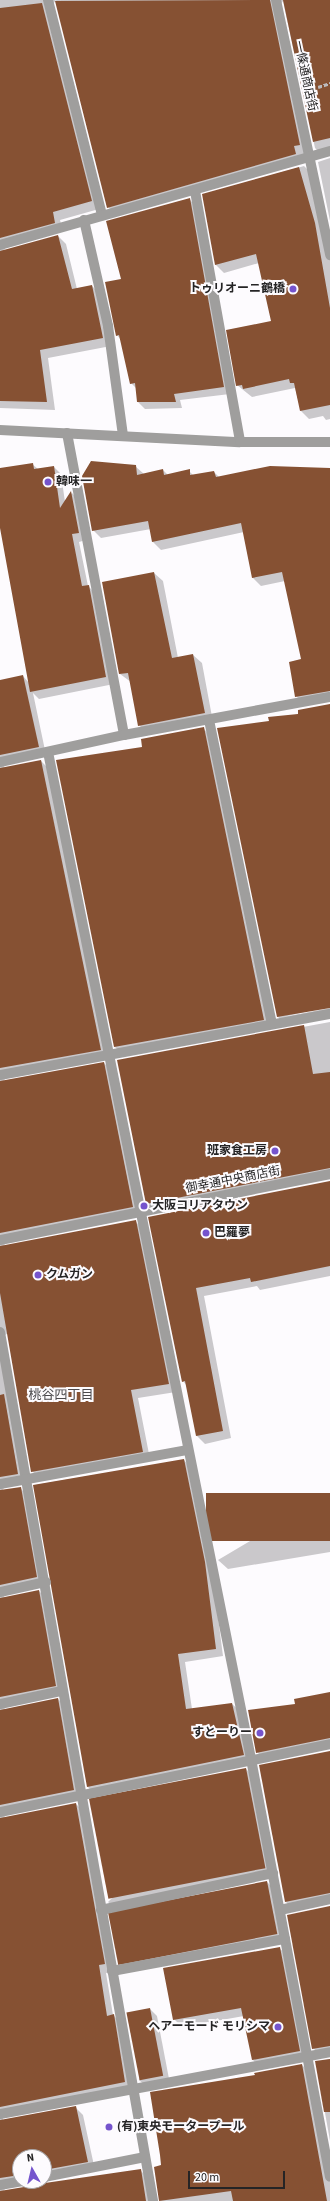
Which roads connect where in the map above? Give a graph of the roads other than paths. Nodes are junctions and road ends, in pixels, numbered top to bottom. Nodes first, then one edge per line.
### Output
1 (48, 0) edge
2 (276, 0) edge
3 (330, 151) edge
4 (309, 157) junction
5 (195, 191) junction
6 (102, 215) junction
7 (84, 220) junction
8 (0, 245) edge
9 (330, 255) edge
10 (0, 430) edge
11 (67, 433) junction
12 (123, 436) junction
13 (240, 442) junction
14 (330, 442) edge
15 (330, 697) edge
16 (209, 720) junction
17 (124, 735) junction
18 (48, 752) junction
19 (0, 762) edge
20 (330, 1014) edge
21 (272, 1024) junction
22 (110, 1054) junction
23 (0, 1074) edge
24 (330, 1174) edge
25 (141, 1211) junction
26 (0, 1240) edge
27 (0, 1332) edge
28 (188, 1450) junction
29 (28, 1479) junction
30 (0, 1484) edge
31 (46, 1582) junction
32 (0, 1592) edge
33 (61, 1691) junction
34 (0, 1704) edge
35 (330, 1744) edge
36 (251, 1759) junction
37 (80, 1796) junction
38 (0, 1812) edge
39 (273, 1873) junction
40 (330, 1899) edge
41 (101, 1910) junction
42 (280, 1910) junction
43 (286, 1939) junction
44 (112, 1971) junction
45 (330, 2052) edge
46 (308, 2056) junction
47 (133, 2088) junction
48 (0, 2114) edge
49 (145, 2157) junction
50 (52, 2175) edge
51 (330, 2177) edge
52 (12, 2183) edge
53 (0, 2186) edge
54 (153, 2201) edge

1 - 6 street
2 - 4 street, 一條通商店街
3 - 4 street
4 - 5 street
4 - 9 street, 一條通商店街
5 - 6 street
5 - 13 street
6 - 7 street
7 - 8 street
7 - 12 street
10 - 11 street
11 - 12 street
11 - 17 street
12 - 13 street
13 - 14 street
15 - 16 street
16 - 17 street
16 - 21 street
17 - 18 street
18 - 19 street
18 - 22 street
20 - 21 street
21 - 22 street
22 - 23 street
22 - 25 street
24 - 25 street, 御幸通中央商店街
25 - 26 street, 御幸通中央商店街
25 - 28 street
27 - 29 street
28 - 29 street
28 - 36 street
29 - 30 street
29 - 31 street
31 - 32 street
31 - 33 street
33 - 34 street
33 - 37 street
35 - 36 street
36 - 37 street
36 - 39 street
37 - 38 street
37 - 41 street
39 - 41 street
39 - 42 street
40 - 42 street
41 - 44 street
42 - 43 street
43 - 44 street
43 - 46 street
44 - 47 street
45 - 46 street
46 - 47 street
46 - 51 street
47 - 48 street
47 - 49 street
49 - 50 street
49 - 54 street
52 - 53 street

